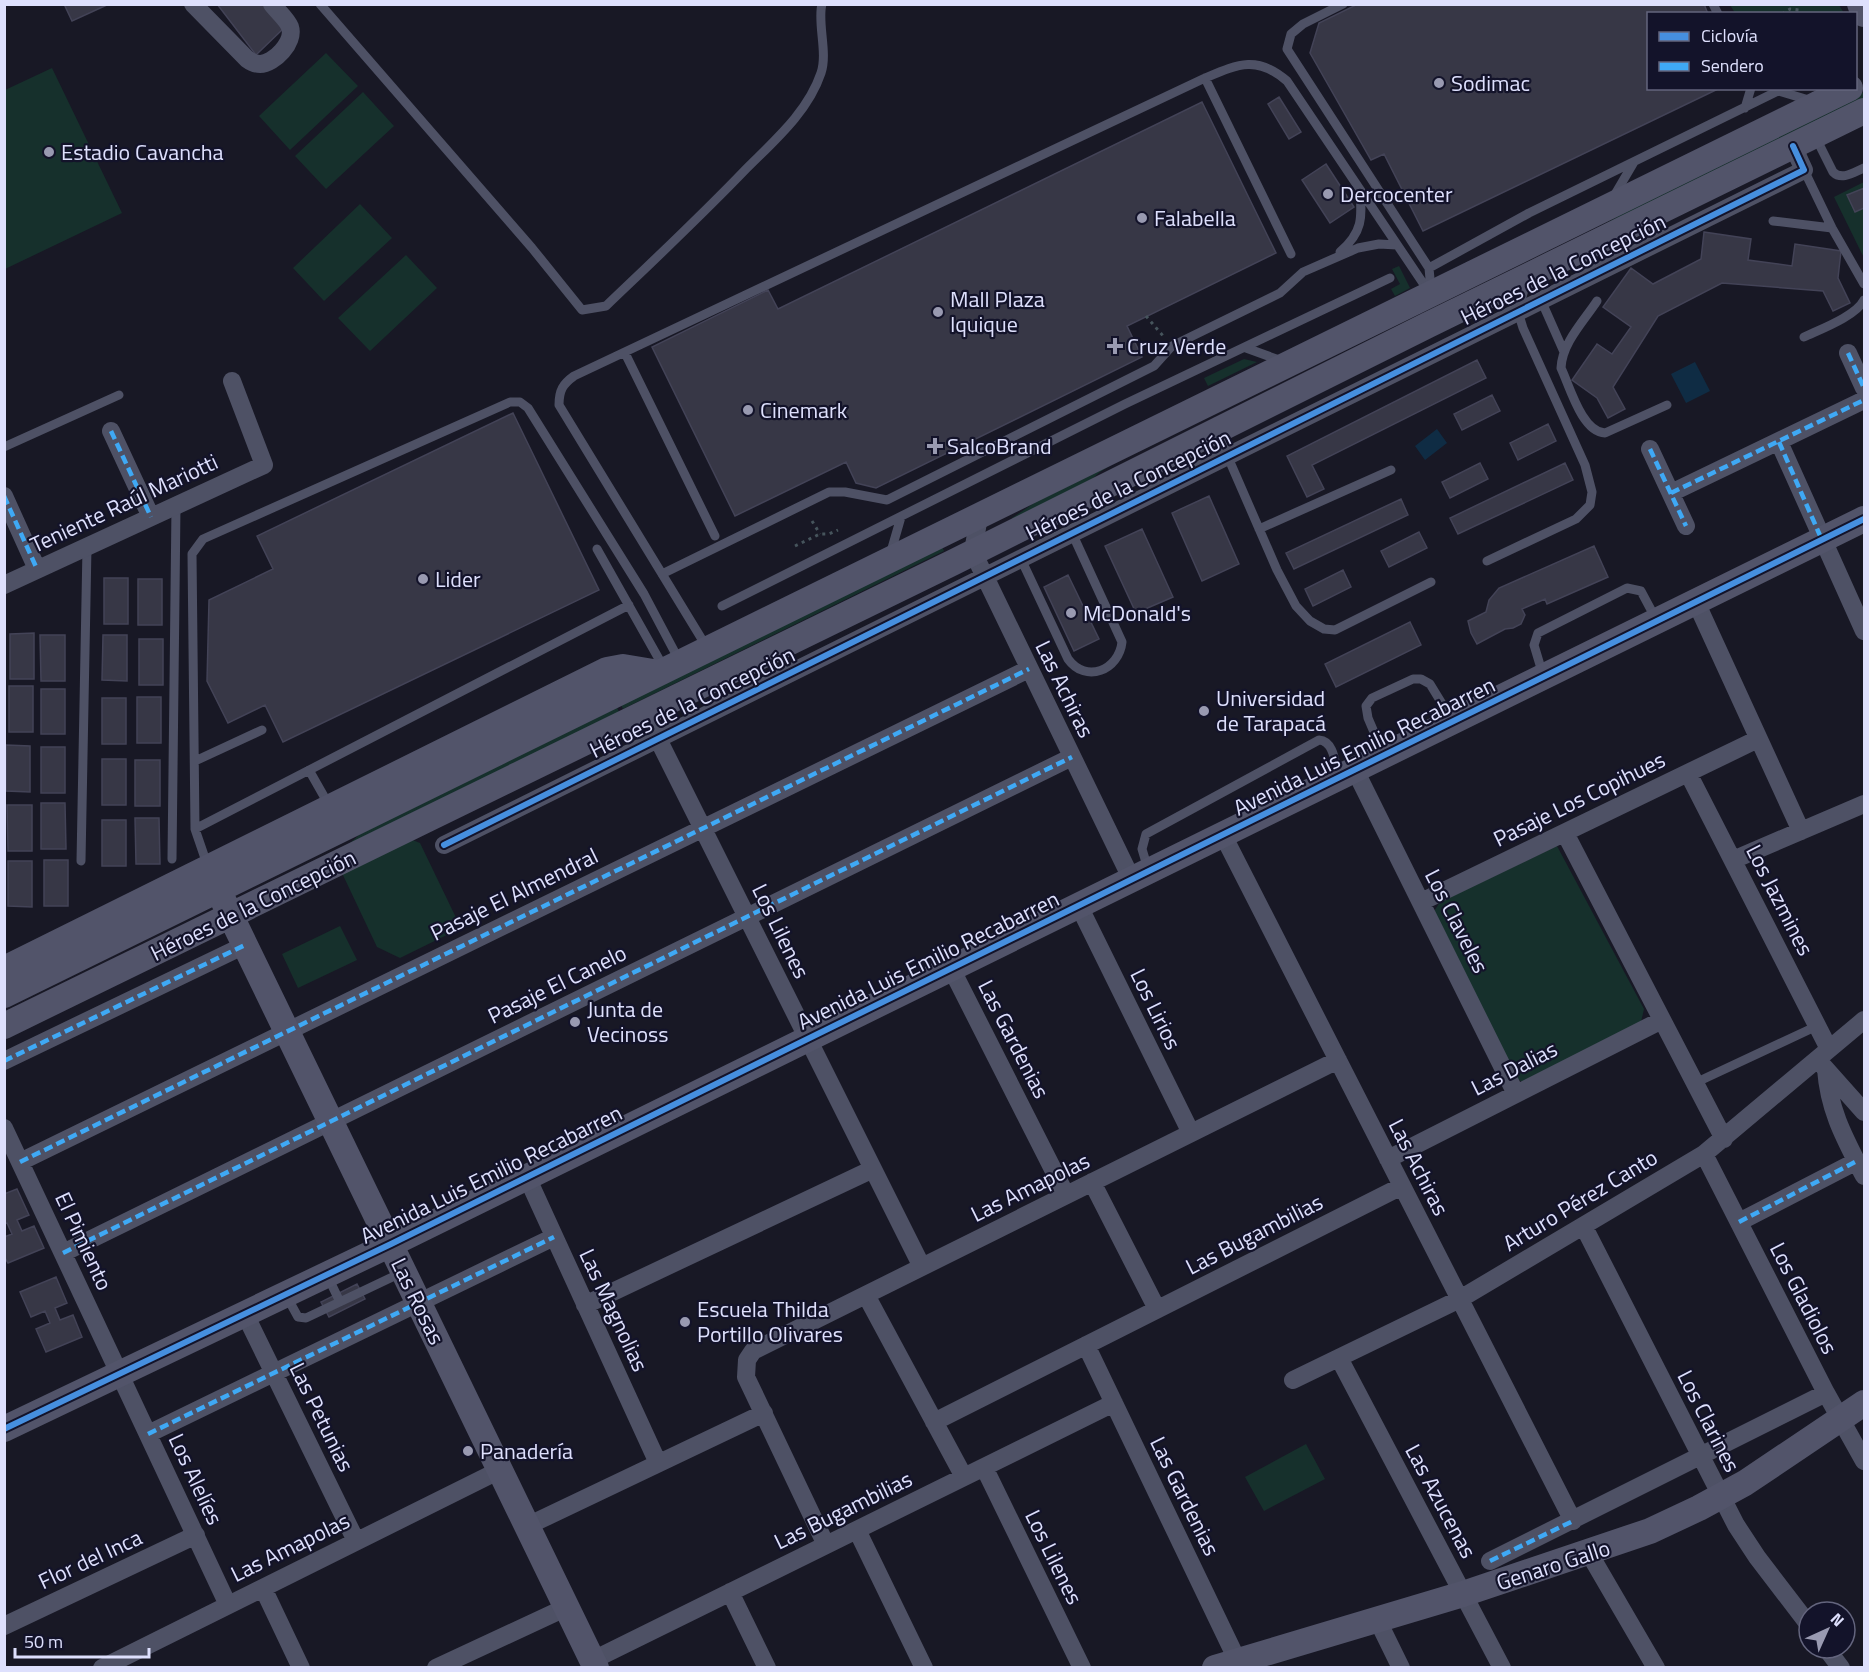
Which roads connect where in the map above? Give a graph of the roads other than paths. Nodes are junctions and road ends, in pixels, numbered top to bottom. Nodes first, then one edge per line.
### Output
1 (193, 4) edge
2 (272, 4) edge
3 (320, 4) edge
4 (822, 4) edge
5 (1343, 4) edge
6 (1205, 78) junction
7 (1750, 90) edge
8 (1782, 90) edge
9 (1846, 90) edge
10 (1820, 103) junction
11 (1745, 108) junction
12 (1864, 111) edge
13 (1804, 141) junction
14 (1634, 162) junction
15 (1864, 168) edge
16 (1804, 170) junction
17 (1360, 190) junction
18 (1608, 207) junction
19 (1773, 220) dead end
20 (1832, 228) junction
21 (1538, 242) junction
22 (1397, 245) junction
23 (1291, 254) dead end
24 (1334, 257) junction
25 (1429, 268) junction
26 (1390, 278) dead end
27 (1527, 278) junction
28 (1864, 284) edge
29 (1541, 300) junction
30 (1864, 300) edge
31 (1597, 301) dead end
32 (1429, 310) junction
33 (1518, 312) junction
34 (1804, 337) dead end
35 (1246, 348) junction
36 (1564, 352) junction
37 (625, 353) junction
38 (1848, 353) dead end
39 (1287, 363) junction
40 (232, 381) dead end
41 (1864, 388) edge
42 (119, 395) dead end
43 (1864, 400) edge
44 (1667, 405) dead end
45 (111, 431) dead end
46 (1217, 432) junction
47 (1779, 442) junction
48 (4, 447) edge
49 (1650, 449) dead end
50 (1228, 456) junction
51 (1391, 470) dead end
52 (1671, 494) junction
53 (4, 496) edge
54 (176, 506) junction
55 (979, 516) junction
56 (151, 517) junction
57 (901, 517) junction
58 (1864, 519) edge
59 (1686, 526) dead end
60 (1259, 529) junction
61 (1072, 533) junction
62 (715, 536) dead end
63 (1822, 540) junction
64 (87, 547) junction
65 (597, 549) dead end
66 (973, 552) junction
67 (1021, 559) junction
68 (889, 560) junction
69 (1487, 561) dead end
70 (38, 569) junction
71 (662, 574) junction
72 (984, 577) junction
73 (1431, 582) dead end
74 (4, 585) edge
75 (1696, 602) junction
76 (629, 605) junction
77 (722, 606) dead end
78 (1657, 621) junction
79 (1864, 632) edge
80 (708, 649) junction
81 (668, 669) junction
82 (1029, 669) junction
83 (1544, 677) junction
84 (645, 713) junction
85 (1453, 722) junction
86 (262, 730) dead end
87 (658, 738) junction
88 (1758, 739) junction
89 (1384, 755) junction
90 (1072, 757) junction
91 (195, 761) junction
92 (309, 770) junction
93 (1688, 773) junction
94 (1347, 774) junction
95 (1864, 804) edge
96 (337, 818) junction
97 (703, 828) junction
98 (195, 829) junction
99 (1801, 831) junction
100 (1564, 832) junction
101 (1223, 835) junction
102 (444, 845) dead end
103 (172, 860) dead end
104 (1733, 860) junction
105 (81, 861) dead end
106 (1140, 875) junction
107 (213, 879) junction
108 (1421, 902) junction
109 (1079, 906) junction
110 (231, 916) junction
111 (747, 916) junction
112 (245, 945) junction
113 (951, 968) junction
114 (4, 969) edge
115 (4, 995) edge
116 (1662, 1020) junction
117 (1864, 1020) edge
118 (4, 1026) edge
119 (1817, 1026) junction
120 (287, 1031) junction
121 (808, 1039) junction
122 (1824, 1059) junction
123 (1338, 1060) junction
124 (4, 1061) edge
125 (1695, 1083) junction
126 (1516, 1094) junction
127 (1864, 1112) edge
128 (331, 1121) junction
129 (4, 1128) edge
130 (1191, 1133) junction
131 (1724, 1139) junction
132 (1704, 1154) junction
133 (1388, 1159) junction
134 (20, 1162) junction
135 (1861, 1168) edge
136 (873, 1169) junction
137 (527, 1177) junction
138 (1092, 1182) junction
139 (1402, 1186) junction
140 (1066, 1195) junction
141 (1739, 1222) junction
142 (1584, 1227) junction
143 (554, 1238) junction
144 (391, 1244) junction
145 (63, 1253) junction
146 (922, 1267) junction
147 (403, 1272) junction
148 (327, 1275) junction
149 (286, 1295) junction
150 (866, 1295) junction
151 (1460, 1299) junction
152 (340, 1302) junction
153 (419, 1303) junction
154 (585, 1305) junction
155 (1157, 1309) junction
156 (244, 1314) junction
157 (1086, 1345) junction
158 (1339, 1358) junction
159 (120, 1373) junction
160 (273, 1373) junction
161 (1293, 1380) dead end
162 (1826, 1393) junction
163 (1114, 1402) junction
164 (1864, 1403) edge
165 (764, 1413) junction
166 (1840, 1419) junction
167 (934, 1422) junction
168 (4, 1429) edge
169 (148, 1434) junction
170 (1700, 1457) junction
171 (1864, 1461) edge
172 (658, 1463) junction
173 (984, 1467) junction
174 (500, 1470) junction
175 (964, 1477) junction
176 (1721, 1497) junction
177 (1573, 1521) junction
178 (527, 1526) junction
179 (857, 1530) junction
180 (196, 1535) junction
181 (356, 1541) junction
182 (826, 1545) junction
183 (1589, 1553) junction
184 (1490, 1562) dead end
185 (263, 1588) junction
186 (730, 1592) junction
187 (1463, 1594) junction
188 (228, 1605) junction
189 (567, 1607) junction
190 (1797, 1609) edge
191 (1377, 1619) junction
192 (4, 1626) edge
193 (594, 1664) edge
194 (1231, 1665) edge
195 (102, 1668) edge
196 (301, 1668) edge
197 (436, 1668) edge
198 (767, 1668) edge
199 (924, 1668) edge
200 (1082, 1668) edge
201 (1401, 1668) edge
202 (1502, 1668) edge
203 (1656, 1668) edge

1 - 2 street
3 - 4 lane
5 - 25 lane
6 - 17 lane
6 - 23 lane
6 - 37 lane
7 - 11 lane
8 - 10 lane
8 - 11 lane
9 - 10 main road, Héroes de la Concepción
10 - 18 main road, Héroes de la Concepción
11 - 14 lane
12 - 13 main road, Héroes de la Concepción
13 - 15 lane
13 - 16 street
13 - 27 main road, Héroes de la Concepción
14 - 18 lane
14 - 25 lane
16 - 20 lane
16 - 29 street, Héroes de la Concepción
17 - 22 lane
17 - 24 lane
18 - 21 main road, Héroes de la Concepción
19 - 20 lane
20 - 28 lane
21 - 27 main road
21 - 32 main road, Héroes de la Concepción
22 - 24 lane
22 - 32 lane
24 - 71 lane
25 - 32 lane
26 - 35 lane
27 - 32 main road, Héroes de la Concepción
27 - 33 lane
29 - 33 street, Héroes de la Concepción
29 - 36 lane
30 - 34 lane
31 - 36 lane
32 - 39 main road, Héroes de la Concepción
32 - 46 main road, Héroes de la Concepción
33 - 50 street, Héroes de la Concepción
33 - 69 lane
35 - 39 lane
35 - 57 lane
36 - 44 lane
37 - 62 lane
37 - 71 lane
38 - 41 street
39 - 55 main road, Héroes de la Concepción
40 - 54 street, Teniente Raúl Mariotti
42 - 48 lane
43 - 47 street
45 - 56 street
46 - 50 lane
46 - 66 main road, Héroes de la Concepción
47 - 52 street
47 - 63 street
49 - 52 street
50 - 60 lane
50 - 61 street, Héroes de la Concepción
51 - 60 lane
52 - 59 street
53 - 70 street
54 - 56 street, Teniente Raúl Mariotti
54 - 103 lane
55 - 66 street
55 - 68 main road, Héroes de la Concepción
56 - 64 street, Teniente Raúl Mariotti
57 - 68 lane
57 - 77 lane
58 - 63 main road, Avenida Luis Emilio Recabarren
60 - 73 lane
61 - 67 street, Héroes de la Concepción
61 - 67 lane
63 - 75 main road, Avenida Luis Emilio Recabarren
63 - 79 street
64 - 70 street, Teniente Raúl Mariotti
64 - 105 lane
65 - 76 lane
66 - 72 street, Las Achiras
66 - 84 main road, Héroes de la Concepción
67 - 72 street, Héroes de la Concepción
68 - 80 main road, Héroes de la Concepción
70 - 74 street, Teniente Raúl Mariotti
71 - 80 lane
72 - 82 street, Las Achiras
72 - 87 street, Héroes de la Concepción
75 - 78 main road, Avenida Luis Emilio Recabarren
75 - 88 street
76 - 81 lane
76 - 92 lane
78 - 83 main road, Avenida Luis Emilio Recabarren
78 - 83 lane
80 - 81 main road, Héroes de la Concepción
81 - 91 lane
81 - 96 main road, Héroes de la Concepción
82 - 90 street, Las Achiras
82 - 97 street, Pasaje El Almendral
83 - 85 main road, Avenida Luis Emilio Recabarren
84 - 87 street, Los Lilenes
84 - 110 main road, Héroes de la Concepción
85 - 89 main road, Avenida Luis Emilio Recabarren
85 - 89 lane
86 - 91 lane
87 - 97 street, Los Lilenes
87 - 102 street, Héroes de la Concepción
88 - 93 street, Pasaje Los Copihues
88 - 99 street
89 - 94 main road, Avenida Luis Emilio Recabarren
90 - 106 street, Las Achiras
90 - 111 street, Pasaje El Canelo
91 - 98 lane
92 - 96 lane
92 - 98 lane
93 - 100 street, Pasaje Los Copihues
93 - 104 street, Los Jazmines
94 - 101 main road, Avenida Luis Emilio Recabarren
94 - 106 lane
94 - 108 street, Los Claveles
95 - 99 street
96 - 107 main road, Héroes de la Concepción
97 - 111 street, Los Lilenes
97 - 120 street, Pasaje El Almendral
98 - 107 lane
99 - 104 street
100 - 108 street, Pasaje Los Copihues
100 - 116 street
101 - 106 main road, Avenida Luis Emilio Recabarren
101 - 123 street, Las Achiras
104 - 119 street, Los Jazmines
106 - 109 main road, Avenida Luis Emilio Recabarren
107 - 110 main road, Las Rosas
107 - 114 main road, Héroes de la Concepción
107 - 115 main road, Héroes de la Concepción
108 - 126 street, Los Claveles
109 - 113 main road, Avenida Luis Emilio Recabarren
109 - 130 street, Los Lirios
110 - 112 main road, Las Rosas
110 - 118 main road, Héroes de la Concepción
111 - 121 street, Los Lilenes
111 - 128 street, Pasaje El Canelo
112 - 120 main road, Las Rosas
112 - 124 street, Héroes de la Concepción
113 - 121 main road, Avenida Luis Emilio Recabarren
113 - 140 street, Las Gardenias
116 - 125 street
116 - 126 street, Las Dalias
117 - 122 street, Arturo Pérez Canto
119 - 122 street, Los Jazmines
119 - 125 lane
120 - 128 main road, Las Rosas
120 - 134 street, Pasaje El Almendral
121 - 136 street, Los Lilenes
121 - 137 main road, Avenida Luis Emilio Recabarren
122 - 127 street
122 - 131 street, Arturo Pérez Canto
122 - 135 street, Los Jazmines
123 - 130 street, Las Amapolas
123 - 133 street, Las Achiras
125 - 131 street
126 - 133 street, Las Dalias
128 - 144 main road, Las Rosas
128 - 145 street, Pasaje El Canelo
129 - 134 street, El Pimiento
130 - 138 street, Las Amapolas
131 - 132 street, Arturo Pérez Canto
132 - 141 street, Los Gladiolos
132 - 142 street, Arturo Pérez Canto
133 - 139 street, Las Achiras
134 - 145 street, El Pimiento
135 - 141 street
136 - 146 street, Los Lilenes
136 - 154 street
137 - 143 street, Las Magnolias
137 - 144 main road, Avenida Luis Emilio Recabarren
138 - 140 street, Las Amapolas
138 - 155 street
139 - 151 street, Las Achiras
139 - 155 street, Las Bugambilias
140 - 146 street, Las Amapolas
141 - 162 street, Los Gladiolos
142 - 151 street, Arturo Pérez Canto
142 - 170 street, Los Clarines
143 - 153 street
143 - 154 street, Las Magnolias
144 - 147 main road, Las Rosas
144 - 148 main road, Avenida Luis Emilio Recabarren
145 - 159 street, El Pimiento
146 - 150 street, Las Amapolas
147 - 152 lane
147 - 153 main road, Las Rosas
148 - 149 main road, Avenida Luis Emilio Recabarren
148 - 152 lane
149 - 152 lane
149 - 156 main road, Avenida Luis Emilio Recabarren
150 - 165 street, Las Amapolas
150 - 167 street
151 - 158 street, Arturo Pérez Canto
151 - 177 street, Las Achiras
153 - 160 street
153 - 174 main road, Las Rosas
154 - 172 street, Las Magnolias
155 - 157 street, Las Bugambilias
156 - 159 main road, Avenida Luis Emilio Recabarren
156 - 160 street, Las Petunias
157 - 163 street, Las Gardenias
157 - 167 street, Las Bugambilias
158 - 161 street, Arturo Pérez Canto
158 - 187 street, Las Azucenas
159 - 168 main road, Avenida Luis Emilio Recabarren
159 - 169 street, Los Alelíes
160 - 169 street
160 - 181 street, Las Petunias
162 - 166 street, Los Gladiolos
162 - 170 street, Genaro Gallo
163 - 173 street, Las Bugambilias
163 - 194 street, Las Gardenias
164 - 166 main road, Genaro Gallo
165 - 172 street
165 - 182 street
166 - 171 street, Los Gladiolos
166 - 176 main road, Genaro Gallo
167 - 175 street
169 - 180 street, Los Alelíes
170 - 176 street, Los Clarines
170 - 177 street, Genaro Gallo
172 - 178 street
173 - 175 street, Las Bugambilias
173 - 200 street, Los Lilenes
174 - 178 main road, Las Rosas
174 - 181 street, Las Amapolas
175 - 179 street, Las Bugambilias
176 - 183 main road, Genaro Gallo
176 - 190 street, Los Clarines
177 - 184 street, Genaro Gallo
178 - 189 main road, Las Rosas
179 - 182 street, Las Bugambilias
179 - 199 street
180 - 188 street, Los Alelíes
180 - 192 street, Flor del Inca
181 - 185 street, Las Amapolas
182 - 186 street, Las Bugambilias
183 - 187 main road, Genaro Gallo
183 - 203 street
185 - 188 street, Las Amapolas
185 - 196 street
186 - 193 street, Las Bugambilias
186 - 198 street
187 - 191 main road, Genaro Gallo
187 - 202 street, Las Azucenas
188 - 195 street, Las Amapolas
189 - 193 main road, Las Rosas
189 - 197 street
191 - 194 main road, Genaro Gallo
191 - 201 street

